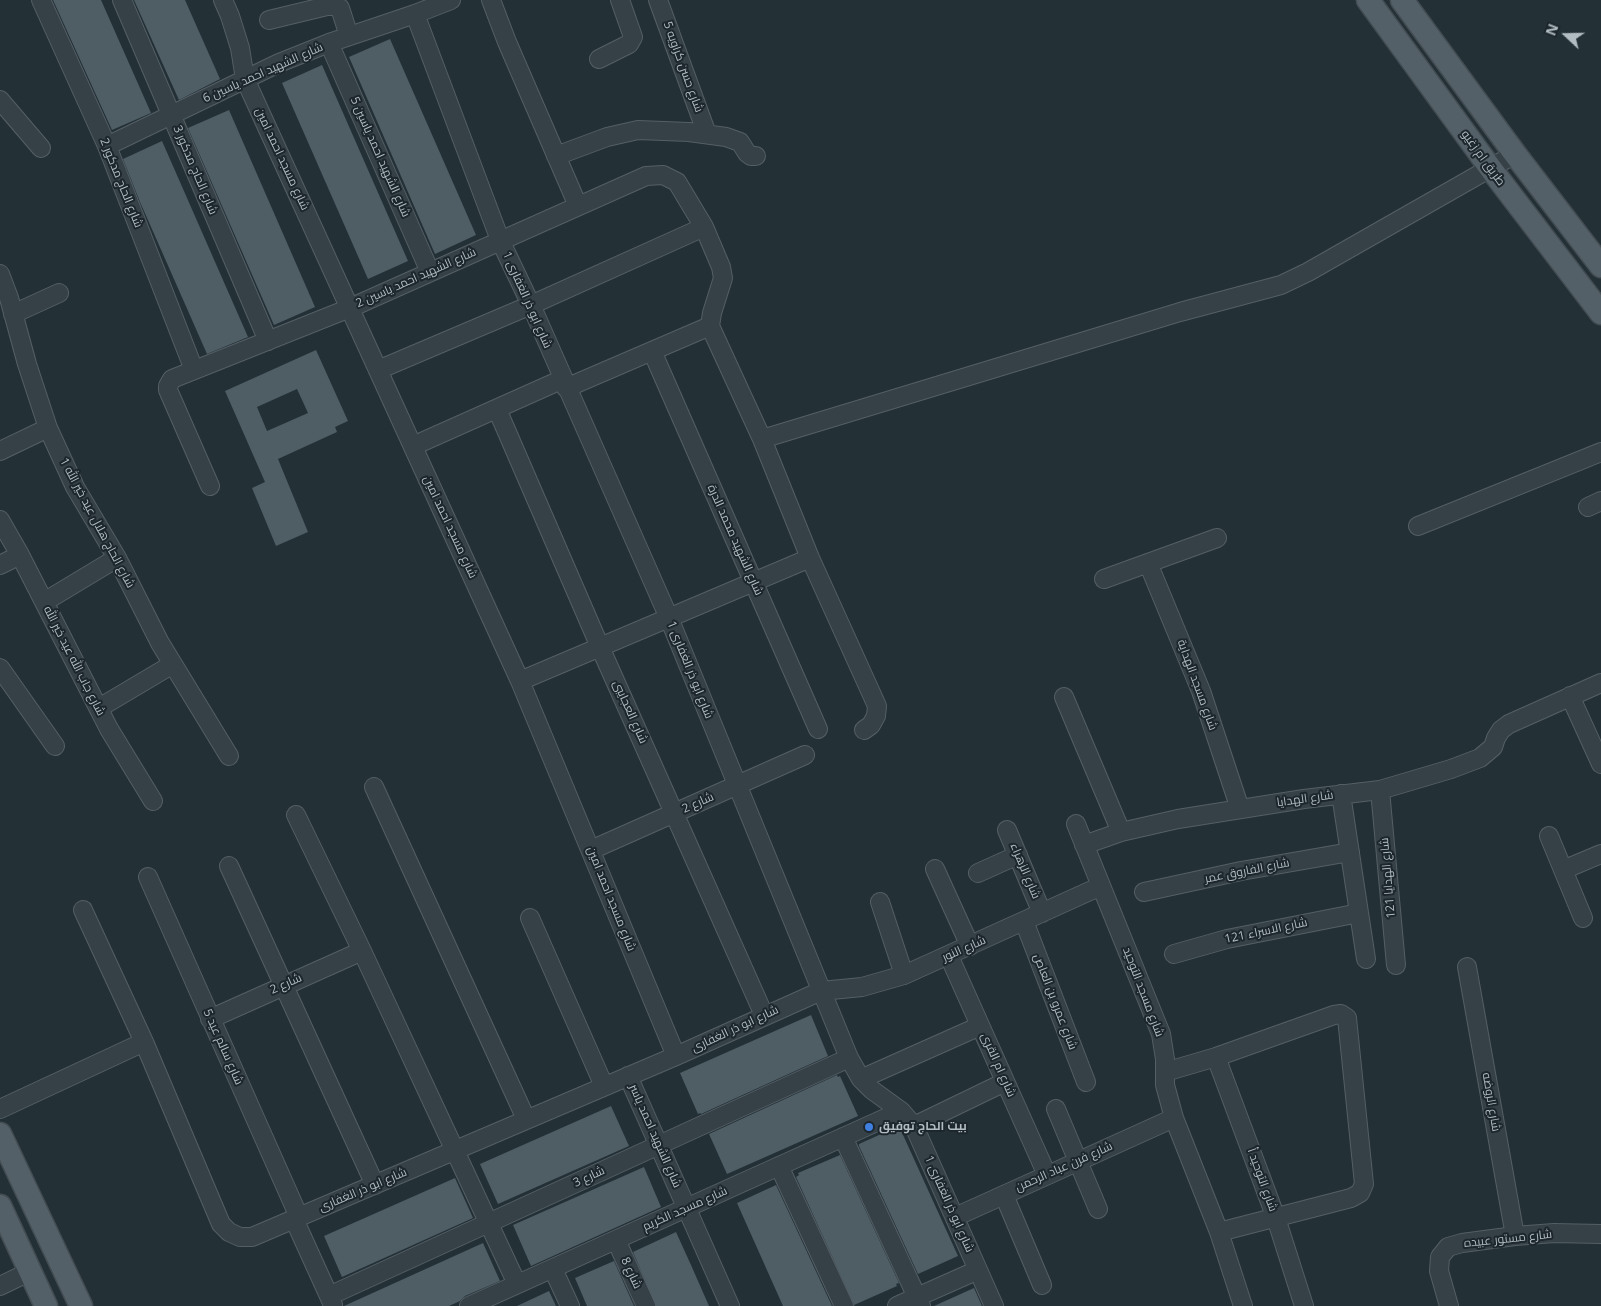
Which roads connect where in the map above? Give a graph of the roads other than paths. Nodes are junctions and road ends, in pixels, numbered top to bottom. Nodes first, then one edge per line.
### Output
1 (41, 0) edge
2 (122, 0) edge
3 (223, 0) edge
4 (451, 0) edge
5 (491, 0) edge
6 (620, 0) edge
7 (658, 0) edge
8 (1368, 0) edge
9 (1402, 0) edge
10 (416, 14) junction
11 (269, 20) dead end
12 (349, 36) junction
13 (329, 43) junction
14 (599, 60) dead end
15 (245, 79) junction
16 (0, 100) edge
17 (171, 115) junction
18 (707, 134) junction
19 (107, 146) junction
20 (41, 148) dead end
21 (1515, 154) junction
22 (556, 156) junction
23 (756, 156) dead end
24 (1491, 169) junction
25 (578, 206) junction
26 (704, 227) junction
27 (500, 240) junction
28 (1601, 266) edge
29 (430, 272) junction
30 (0, 274) edge
31 (58, 293) dead end
32 (531, 305) junction
33 (350, 308) junction
34 (13, 314) junction
35 (1601, 314) edge
36 (710, 326) junction
37 (268, 341) junction
38 (652, 351) junction
39 (194, 370) junction
40 (378, 370) junction
41 (565, 384) junction
42 (497, 409) junction
43 (48, 428) junction
44 (762, 439) junction
45 (413, 446) junction
46 (0, 451) edge
47 (1601, 452) edge
48 (210, 486) dead end
49 (0, 520) edge
50 (1418, 526) dead end
51 (1217, 538) dead end
52 (20, 555) junction
53 (117, 558) junction
54 (810, 558) junction
55 (1148, 563) junction
56 (0, 565) edge
57 (1104, 579) dead end
58 (754, 582) junction
59 (44, 602) junction
60 (669, 618) junction
61 (600, 647) junction
62 (172, 664) junction
63 (0, 668) edge
64 (520, 681) junction
65 (1601, 682) edge
66 (1570, 696) junction
67 (1064, 697) dead end
68 (99, 708) junction
69 (818, 729) dead end
70 (864, 730) dead end
71 (55, 746) dead end
72 (805, 755) dead end
73 (228, 756) dead end
74 (1601, 764) edge
75 (737, 785) junction
76 (374, 787) dead end
77 (1380, 790) junction
78 (1341, 794) junction
79 (153, 801) dead end
80 (1240, 809) junction
81 (675, 813) junction
82 (296, 815) dead end
83 (1076, 824) dead end
84 (1007, 830) dead end
85 (1121, 832) junction
86 (1549, 836) dead end
87 (1084, 845) junction
88 (591, 850) junction
89 (1350, 852) junction
90 (1601, 854) edge
91 (1018, 855) junction
92 (229, 866) dead end
93 (936, 870) dead end
94 (1563, 870) junction
95 (978, 873) dead end
96 (148, 877) dead end
97 (1101, 886) junction
98 (1144, 892) dead end
99 (880, 902) dead end
100 (83, 910) dead end
101 (1042, 913) junction
102 (1359, 913) junction
103 (530, 918) dead end
104 (1583, 918) dead end
105 (1024, 921) junction
106 (970, 946) junction
107 (362, 951) junction
108 (1174, 954) dead end
109 (948, 956) junction
110 (1366, 959) dead end
111 (1396, 965) dead end
112 (1467, 967) dead end
113 (904, 975) junction
114 (284, 985) junction
115 (821, 991) junction
116 (764, 1015) junction
117 (210, 1019) junction
118 (980, 1026) junction
119 (144, 1042) junction
120 (676, 1056) junction
121 (1216, 1056) junction
122 (849, 1058) junction
123 (1166, 1072) junction
124 (628, 1076) junction
125 (861, 1079) junction
126 (1006, 1082) junction
127 (1086, 1082) dead end
128 (604, 1086) junction
129 (1056, 1109) dead end
130 (0, 1110) edge
131 (901, 1111) junction
132 (1174, 1118) junction
133 (526, 1119) junction
134 (914, 1126) junction
135 (0, 1134) edge
136 (843, 1137) junction
137 (659, 1146) junction
138 (454, 1150) junction
139 (5, 1160) edge
140 (1078, 1161) junction
141 (779, 1166) junction
142 (1047, 1175) junction
143 (375, 1184) junction
144 (1004, 1194) junction
145 (0, 1206) edge
146 (686, 1208) junction
147 (1098, 1209) dead end
148 (955, 1217) junction
149 (296, 1218) junction
150 (1276, 1218) junction
151 (488, 1223) junction
152 (1219, 1232) junction
153 (1601, 1234) edge
154 (1515, 1236) junction
155 (616, 1240) junction
156 (553, 1268) junction
157 (978, 1270) junction
158 (31, 1271) junction
159 (517, 1284) junction
160 (0, 1286) edge
161 (1042, 1286) dead end
162 (331, 1301) edge
163 (488, 1302) edge
164 (919, 1302) edge
165 (46, 1306) edge
166 (81, 1306) edge
167 (469, 1306) edge
168 (570, 1306) edge
169 (646, 1306) edge
170 (730, 1306) edge
171 (844, 1306) edge
172 (897, 1306) edge
173 (994, 1306) edge
174 (1243, 1306) edge
175 (1304, 1306) edge
176 (1449, 1306) edge

1 - 19 street, شارع الحاج مدكور 2
2 - 17 street, شارع الحاج مدكور 3
3 - 15 street, شارع مسجد احمد امين
4 - 10 street, شارع الشهيد احمد ياسين 6
5 - 22 street
6 - 14 street
7 - 18 street, شارع حسن كراويه 5
8 - 24 main road, طريق ام زغيو
9 - 21 main road
10 - 12 street, شارع الشهيد احمد ياسين 6
10 - 27 street, شارع ابو ذر الغفارى 1
11 - 12 street
12 - 13 street, شارع الشهيد احمد ياسين 6
13 - 15 street, شارع الشهيد احمد ياسين 6
13 - 29 street, شارع الشهيد احمد ياسين 5
15 - 17 street, شارع الشهيد احمد ياسين 6
15 - 33 street, شارع مسجد احمد امين
16 - 20 street
17 - 19 street, شارع الشهيد احمد ياسين 6
17 - 37 street, شارع الحاج مدكور 3
18 - 22 street
18 - 23 street
19 - 39 street, شارع الحاج مدكور 2
21 - 24 street
21 - 28 main road
22 - 25 street
24 - 35 main road, طريق ام زغيو
24 - 44 street
25 - 26 street, شارع الشهيد احمد ياسين 2
25 - 27 street, شارع الشهيد احمد ياسين 2
26 - 32 street
26 - 36 street, شارع الشهيد احمد ياسين 2
27 - 29 street, شارع الشهيد احمد ياسين 2
27 - 32 street, شارع ابو ذر الغفارى 1
29 - 33 street, شارع الشهيد احمد ياسين 2
30 - 34 street, شارع الحاج هلال عيد خير الله 1
31 - 34 street
32 - 40 street
32 - 41 street, شارع ابو ذر الغفارى 1
33 - 37 street, شارع الشهيد احمد ياسين 2
33 - 40 street, شارع مسجد احمد امين
34 - 43 street, شارع الحاج هلال عيد خير الله 1
36 - 38 street
36 - 44 street
37 - 39 street, شارع الشهيد احمد ياسين 2
38 - 41 street
38 - 58 street, شارع الشهيد محمد الدرة
39 - 48 street, شارع الشهيد احمد ياسين 2
40 - 45 street, شارع مسجد احمد امين
41 - 42 street
41 - 60 street, شارع ابو ذر الغفارى 1
42 - 45 street
42 - 61 street, شارع العجايبى
43 - 46 street
43 - 53 street, شارع الحاج هلال عيد خير الله 1
44 - 54 street
45 - 64 street, شارع مسجد احمد امين
47 - 50 street
49 - 52 street, شارع جاب الله عيد خير الله
51 - 55 street
52 - 56 street
52 - 59 street, شارع جاب الله عيد خير الله
53 - 59 street
53 - 62 street, شارع الحاج هلال عيد خير الله 1
54 - 58 street
54 - 70 street
55 - 57 street
55 - 80 street, شارع مسجد الهداية
58 - 60 street
58 - 69 street, شارع الشهيد محمد الدرة
59 - 68 street, شارع جاب الله عيد خير الله
60 - 61 street
60 - 75 street, شارع ابو ذر الغفارى 1
61 - 64 street
61 - 81 street, شارع العجايبى
62 - 68 street
62 - 73 street, شارع الحاج هلال عيد خير الله 1
63 - 71 street
64 - 88 street, شارع مسجد احمد امين
65 - 66 street
66 - 74 street
66 - 77 street, شارع الهدايا
67 - 85 street
68 - 79 street, شارع جاب الله عيد خير الله
72 - 75 street, شارع 2
75 - 81 street, شارع 2
75 - 115 street, شارع ابو ذر الغفارى 1
76 - 133 street
77 - 78 street, شارع الهدايا
77 - 111 street, شارع الهدايا 121
78 - 80 street, شارع الهدايا
78 - 89 street
80 - 85 street, شارع الهدايا
81 - 88 street, شارع 2
81 - 116 street, شارع العجايبى
82 - 107 street
83 - 87 street, شارع مسجد التوحيد
84 - 91 street, شارع الزهراء
85 - 87 street, شارع الهدايا
86 - 94 street
87 - 97 street, شارع مسجد التوحيد
88 - 120 street, شارع مسجد احمد امين
89 - 98 street, شارع الفاروق عمر
89 - 102 street
90 - 94 street
91 - 95 street
91 - 101 street, شارع الزهراء
92 - 114 street
93 - 106 street
94 - 104 street
96 - 117 street, شارع سالم عيد 5
97 - 101 street, شارع النور
97 - 123 street, شارع مسجد التوحيد
99 - 113 street
100 - 119 street, شارع ابو ذر الغفارى
101 - 105 street, شارع النور
102 - 108 street, شارع الاسراء 121
102 - 110 street
103 - 128 street
105 - 106 street, شارع النور
105 - 127 street, شارع عمرو بن العاص
106 - 109 street, شارع النور
107 - 114 street, شارع 2
107 - 138 street
109 - 113 street, شارع النور
109 - 118 street, شارع ام القرى
112 - 154 street, شارع الروضه
113 - 115 street, شارع النور
114 - 117 street, شارع 2
114 - 143 street
115 - 116 street, شارع ابو ذر الغفارى
115 - 122 street, شارع ابو ذر الغفارى 1
116 - 120 street, شارع ابو ذر الغفارى
117 - 149 street, شارع سالم عيد 5
118 - 125 street
118 - 126 street, شارع ام القرى
119 - 130 street
119 - 149 street, شارع ابو ذر الغفارى
120 - 124 street, شارع ابو ذر الغفارى
121 - 123 street
121 - 150 street, شارع التوحيد أ
121 - 150 street
122 - 125 street, شارع ابو ذر الغفارى 1
122 - 137 street, شارع 3
123 - 132 street, شارع مسجد التوحيد
124 - 128 street, شارع ابو ذر الغفارى
124 - 137 street, شارع الشهيد احمد ياسر
125 - 131 street, شارع ابو ذر الغفارى 1
126 - 134 street
126 - 142 street, شارع ام القرى
128 - 133 street, شارع ابو ذر الغفارى
129 - 140 street
131 - 134 street, شارع ابو ذر الغفارى 1
131 - 136 street, شارع مسجد الكريم
132 - 140 street, شارع فرن عباد الرحمن
132 - 152 street, شارع مسجد التوحيد
133 - 138 street, شارع ابو ذر الغفارى
134 - 148 street, شارع ابو ذر الغفارى 1
135 - 139 main road
136 - 141 street, شارع مسجد الكريم
136 - 164 street
137 - 146 street, شارع الشهيد احمد ياسر
137 - 151 street, شارع 3
138 - 143 street, شارع ابو ذر الغفارى
138 - 151 street
139 - 166 main road
140 - 142 street, شارع فرن عباد الرحمن
140 - 147 street
141 - 146 street, شارع مسجد الكريم
141 - 171 street
142 - 144 street, شارع فرن عباد الرحمن
143 - 149 street, شارع ابو ذر الغفارى
144 - 148 street, شارع فرن عباد الرحمن
144 - 161 street
145 - 158 main road
146 - 155 street, شارع مسجد الكريم
146 - 170 street, شارع الشهيد احمد ياسر
148 - 157 street, شارع ابو ذر الغفارى 1
149 - 162 street, شارع سالم عيد 5
150 - 152 street
150 - 175 street, شارع التوحيد أ
151 - 159 street
151 - 162 street, شارع 3
152 - 174 street, شارع مسجد التوحيد
153 - 154 street, شارع مستور عبيده
154 - 176 street, شارع مستور عبيده
155 - 156 street, شارع مسجد الكريم
155 - 169 street, شارع 8
156 - 159 street, شارع مسجد الكريم
156 - 168 street
157 - 164 street
157 - 173 street, شارع ابو ذر الغفارى 1
158 - 160 street
158 - 165 main road
159 - 163 street, شارع مسجد الكريم
163 - 167 street, شارع مسجد الكريم
164 - 172 street

